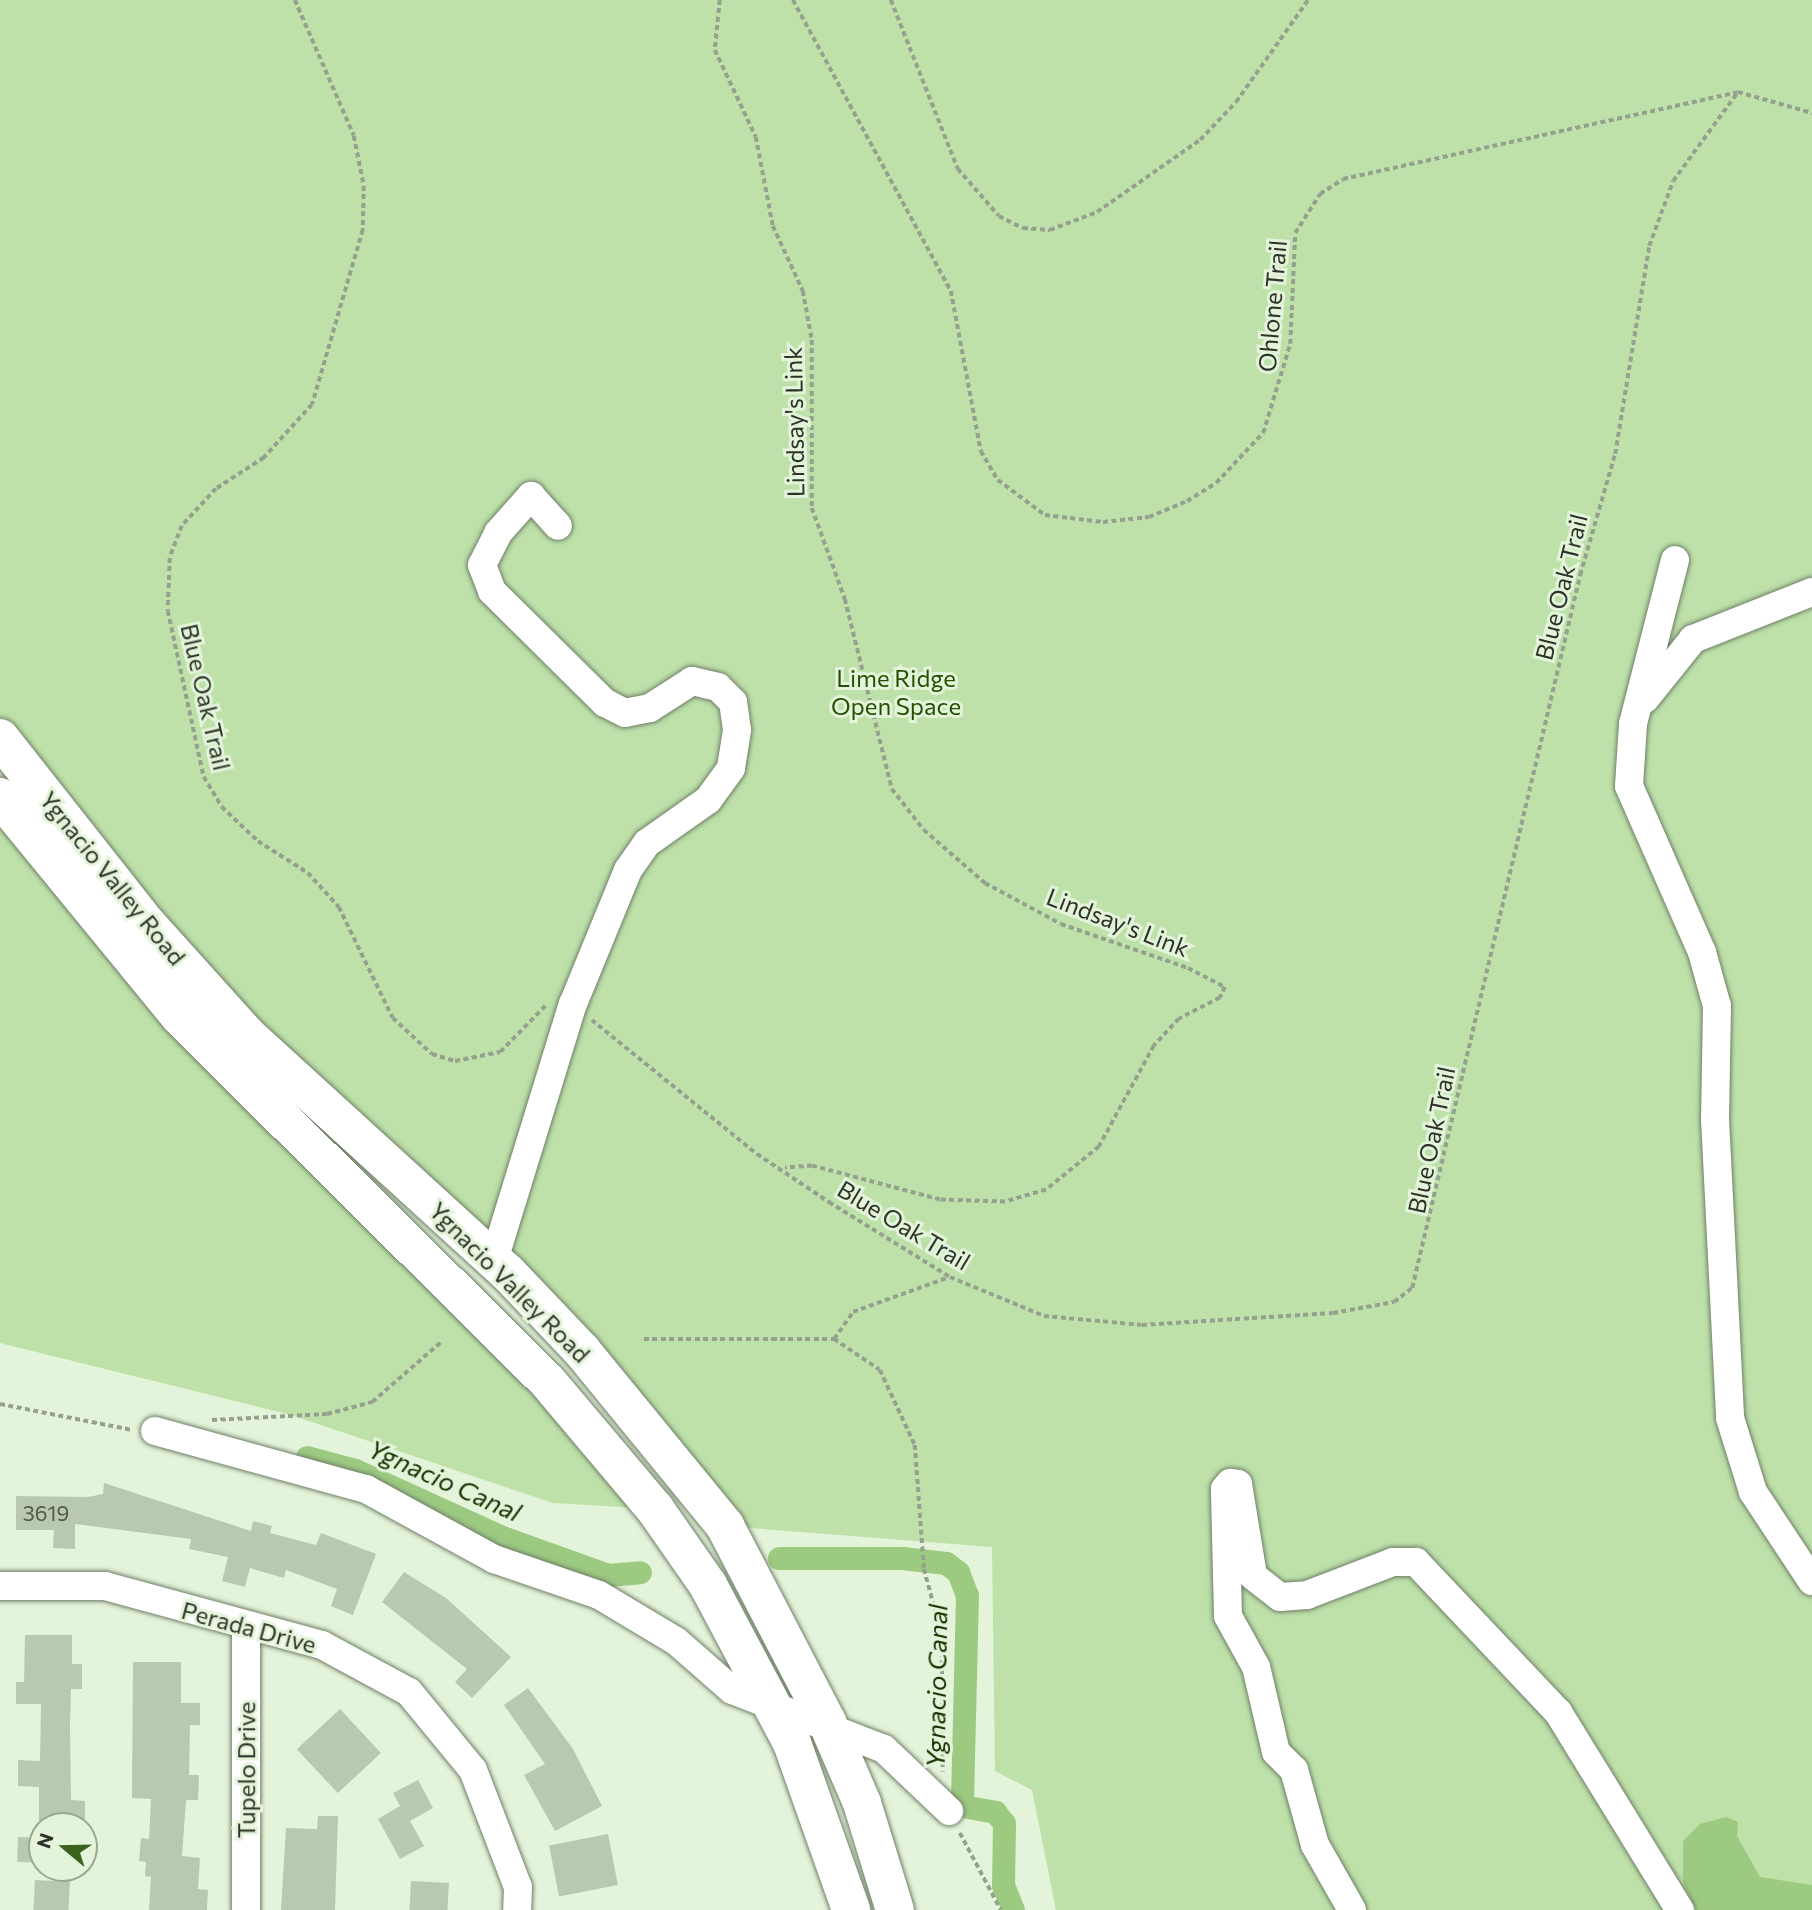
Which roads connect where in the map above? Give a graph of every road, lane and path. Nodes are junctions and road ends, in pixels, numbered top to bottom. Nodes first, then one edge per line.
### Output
1 (295, 0) edge
2 (720, 0) edge
3 (793, 0) edge
4 (891, 0) edge
5 (1308, 0) edge
6 (1738, 92) junction
7 (1812, 113) edge
8 (558, 526) dead end
9 (1675, 560) dead end
10 (1812, 592) edge
11 (1633, 724) junction
12 (0, 738) edge
13 (0, 797) edge
14 (573, 1004) junction
15 (783, 1168) junction
16 (494, 1260) junction
17 (950, 1277) junction
18 (644, 1339) dead end
19 (834, 1339) junction
20 (441, 1342) dead end
21 (0, 1404) edge
22 (203, 1422) dead end
23 (155, 1431) joint
24 (1812, 1581) edge
25 (0, 1587) edge
26 (246, 1630) junction
27 (771, 1703) junction
28 (827, 1722) junction
29 (949, 1811) junction
30 (246, 1910) edge
31 (517, 1910) edge
32 (851, 1910) edge
33 (895, 1910) edge
34 (1001, 1910) edge
35 (1352, 1910) edge
36 (1681, 1910) edge

1 - 14 path, Blue Oak Trail
2 - 15 path, Lindsay's Link
3 - 6 path, Ohlone Trail
4 - 5 path
6 - 7 path, Ohlone Trail
6 - 17 path, Blue Oak Trail
8 - 14 street
9 - 11 street
10 - 11 street
11 - 24 street
12 - 16 highway, Ygnacio Valley Road
13 - 27 highway, Ygnacio Valley Road
14 - 15 path, Blue Oak Trail
14 - 16 street
15 - 17 path, Blue Oak Trail
16 - 28 highway, Ygnacio Valley Road
17 - 19 path
18 - 19 path
19 - 29 path
20 - 22 path
21 - 23 path
23 - 27 street
25 - 26 street, Perada Drive
26 - 30 street, Tupelo Drive
26 - 31 street, Perada Drive
27 - 28 street
27 - 32 highway, Ygnacio Valley Road
28 - 29 street
28 - 33 highway, Ygnacio Valley Road
29 - 34 path
35 - 36 street

